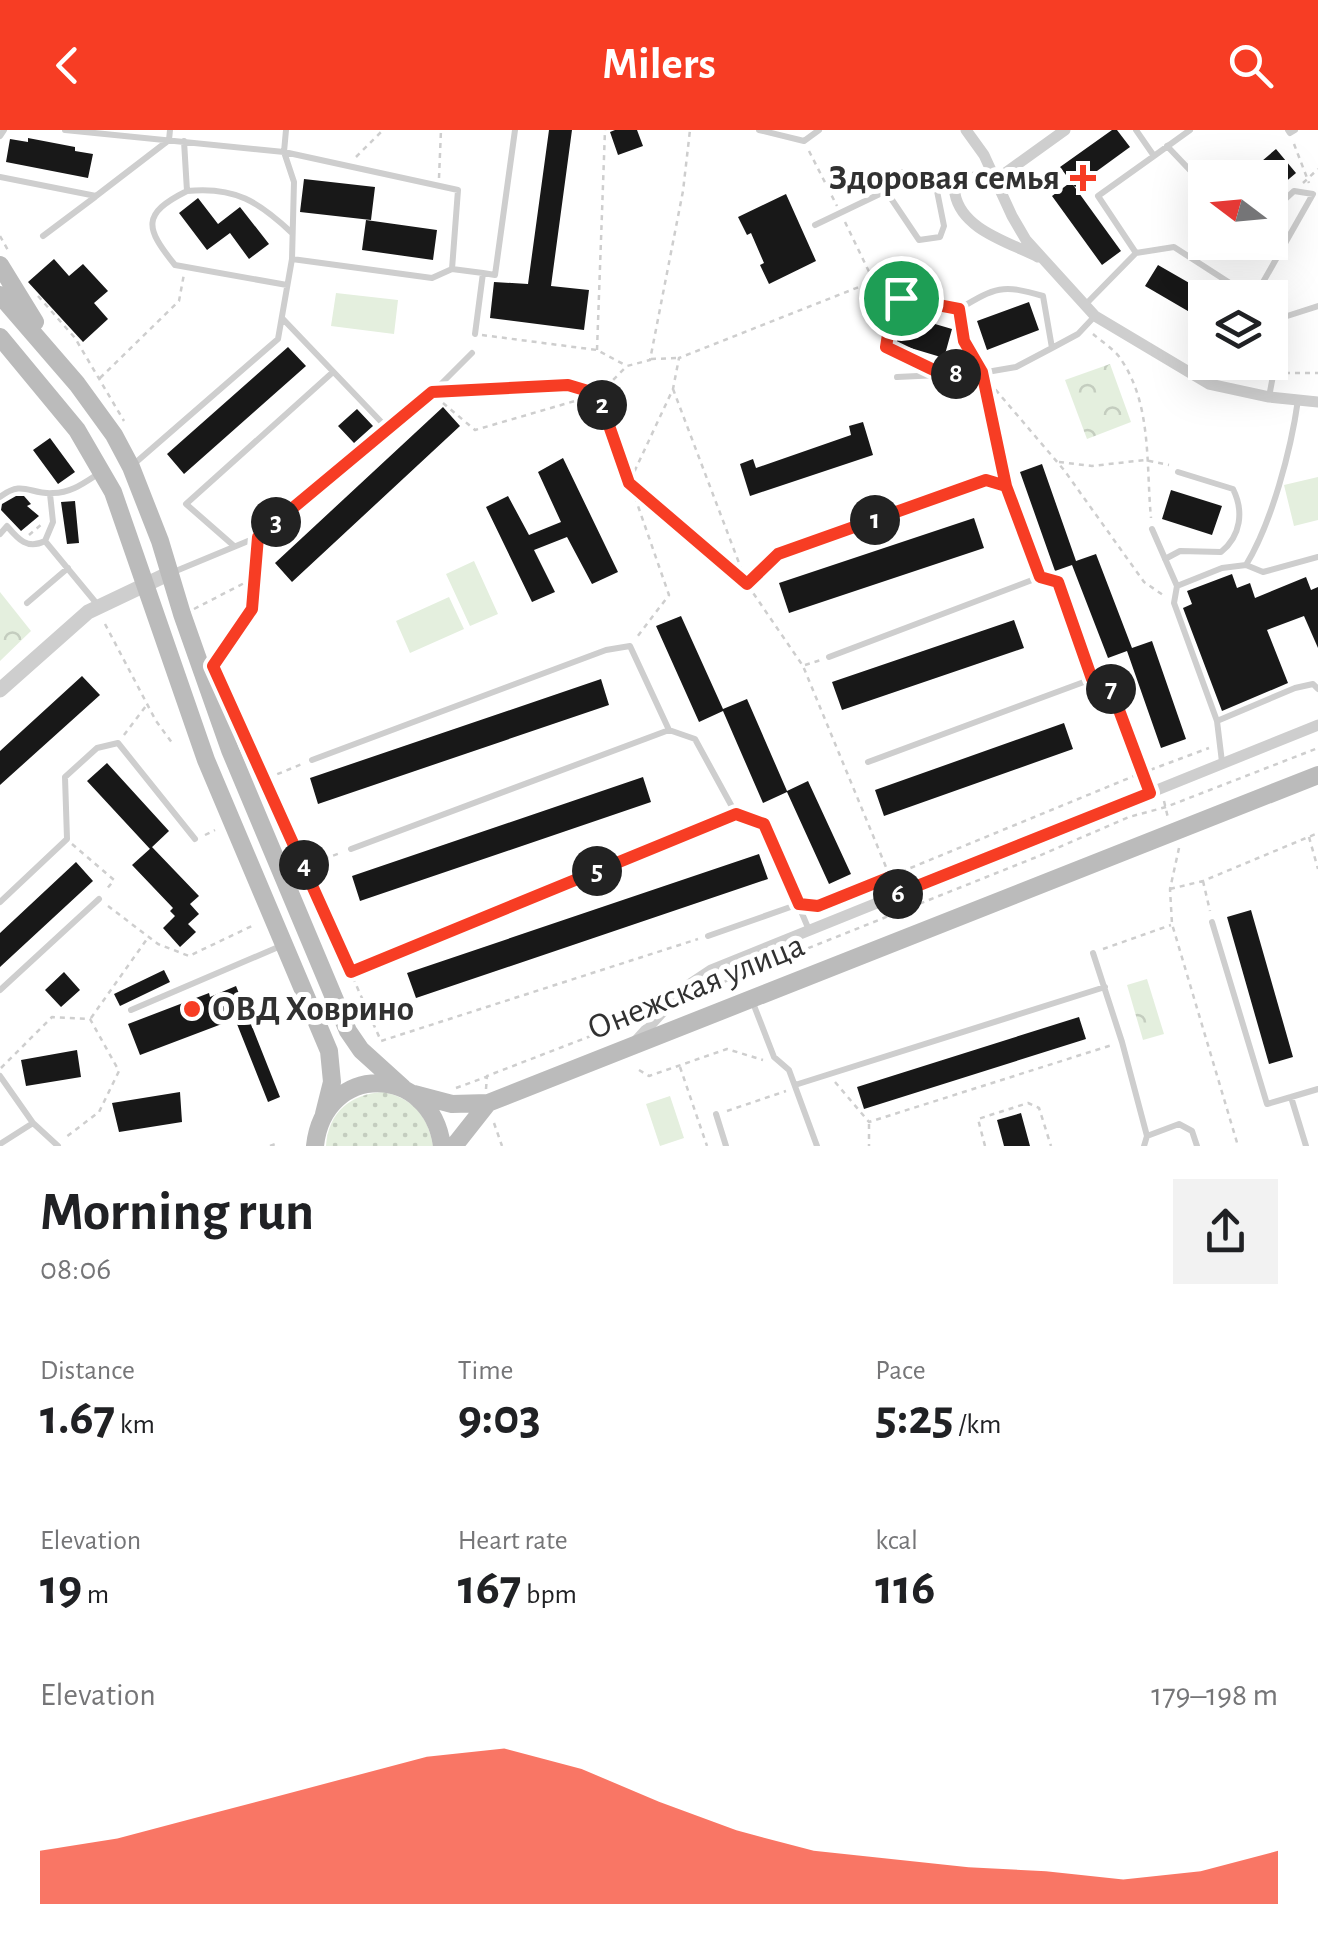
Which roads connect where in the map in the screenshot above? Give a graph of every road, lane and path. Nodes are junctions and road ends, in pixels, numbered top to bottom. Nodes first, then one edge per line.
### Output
1 (66, 130) edge
2 (170, 130) edge
3 (286, 130) edge
4 (383, 130) edge
5 (441, 130) edge
6 (515, 130) edge
7 (605, 130) edge
8 (690, 130) edge
9 (759, 130) edge
10 (820, 130) edge
11 (966, 130) edge
12 (1065, 130) edge
13 (1136, 130) edge
14 (1190, 130) edge
15 (1291, 131) edge
16 (169, 140) junction
17 (184, 141) junction
18 (1167, 146) junction
19 (284, 152) junction
20 (1154, 156) junction
21 (347, 166) junction
22 (1188, 168) edge
23 (1318, 169) edge
24 (0, 177) edge
25 (997, 179) junction
26 (1308, 179) junction
27 (935, 181) junction
28 (959, 183) junction
29 (438, 184) junction
30 (187, 191) junction
31 (886, 191) junction
32 (1294, 191) junction
33 (1316, 195) edge
34 (96, 196) junction
35 (1288, 196) edge
36 (815, 225) dead end
37 (292, 233) junction
38 (0, 236) edge
39 (43, 236) dead end
40 (1288, 240) edge
41 (1136, 252) junction
42 (4, 258) edge
43 (292, 258) junction
44 (1043, 260) junction
45 (185, 268) junction
46 (452, 269) junction
47 (483, 274) junction
48 (874, 280) dead end
49 (1226, 280) edge
50 (287, 285) junction
51 (880, 294) dead end
52 (0, 295) edge
53 (37, 295) dead end
54 (901, 298) junction
55 (1084, 306) junction
56 (1318, 306) edge
57 (959, 309) junction
58 (1095, 316) junction
59 (1288, 316) edge
60 (282, 318) junction
61 (1084, 327) junction
62 (474, 334) joint
63 (0, 337) edge
64 (75, 338) dead end
65 (1052, 348) junction
66 (597, 350) junction
67 (472, 352) dead end
68 (0, 355) edge
69 (678, 358) junction
70 (650, 360) junction
71 (62, 365) junction
72 (627, 366) junction
73 (333, 372) junction
74 (982, 372) junction
75 (1288, 373) edge
76 (942, 374) junction
77 (1318, 374) edge
78 (898, 377) dead end
79 (99, 379) dead end
80 (1270, 380) edge
81 (568, 385) joint
82 (673, 388) junction
83 (432, 392) junction
84 (598, 394) junction
85 (1269, 397) junction
86 (1298, 400) junction
87 (1318, 402) edge
88 (388, 429) junction
89 (77, 430) junction
90 (1145, 460) junction
91 (1057, 462) junction
92 (132, 467) junction
93 (103, 470) junction
94 (1178, 472) joint
95 (629, 483) junction
96 (1006, 486) junction
97 (50, 494) junction
98 (0, 497) edge
99 (30, 524) dead end
100 (1152, 529) joint
101 (35, 530) dead end
102 (0, 534) edge
103 (258, 537) junction
104 (44, 541) junction
105 (234, 546) junction
106 (778, 554) joint
107 (1318, 558) edge
108 (1165, 559) junction
109 (1246, 565) junction
110 (68, 568) junction
111 (170, 573) junction
112 (1040, 577) junction
113 (254, 578) junction
114 (747, 584) junction
115 (144, 585) junction
116 (1176, 586) junction
117 (1174, 603) junction
118 (27, 604) dead end
119 (98, 605) junction
120 (193, 610) dead end
121 (105, 624) dead end
122 (630, 646) junction
123 (830, 657) joint
124 (213, 666) dead end
125 (803, 666) junction
126 (1092, 679) junction
127 (1318, 689) edge
128 (0, 690) edge
129 (227, 696) dead end
130 (147, 705) junction
131 (1217, 722) junction
132 (1318, 725) edge
133 (669, 730) junction
134 (118, 743) junction
135 (172, 744) dead end
136 (1219, 744) junction
137 (1318, 748) edge
138 (312, 760) joint
139 (868, 762) joint
140 (1222, 763) junction
141 (845, 770) junction
142 (1142, 772) junction
143 (1318, 775) edge
144 (266, 779) junction
145 (1150, 793) junction
146 (736, 814) junction
147 (215, 830) dead end
148 (1318, 833) edge
149 (1309, 837) junction
150 (67, 840) junction
151 (195, 840) joint
152 (1178, 845) dead end
153 (350, 849) joint
154 (304, 866) junction
155 (1318, 868) edge
156 (890, 877) junction
157 (1202, 881) junction
158 (1170, 889) junction
159 (897, 894) junction
160 (99, 899) junction
161 (0, 902) edge
162 (799, 904) junction
163 (1212, 922) joint
164 (1172, 924) junction
165 (254, 925) dead end
166 (808, 930) junction
167 (708, 936) joint
168 (149, 937) junction
169 (284, 945) junction
170 (405, 950) joint
171 (1093, 953) joint
172 (351, 972) junction
173 (1105, 987) junction
174 (708, 988) dead end
175 (0, 990) edge
176 (752, 1000) junction
177 (130, 1010) dead end
178 (648, 1014) dead end
179 (90, 1019) junction
180 (1122, 1042) junction
181 (624, 1051) junction
182 (774, 1057) junction
183 (680, 1065) junction
184 (640, 1070) dead end
185 (0, 1073) edge
186 (827, 1073) junction
187 (488, 1076) junction
188 (794, 1087) junction
189 (449, 1090) dead end
190 (1318, 1090) edge
191 (408, 1091) junction
192 (487, 1097) junction
193 (1291, 1097) junction
194 (716, 1114) joint
195 (869, 1122) junction
196 (33, 1123) junction
197 (494, 1123) dead end
198 (316, 1134) edge
199 (1147, 1136) junction
200 (278, 1143) dead end
201 (0, 1144) edge
202 (58, 1144) edge
203 (270, 1146) edge
204 (442, 1146) edge
205 (454, 1146) edge
206 (502, 1146) edge
207 (708, 1146) edge
208 (726, 1146) edge
209 (817, 1146) edge
210 (869, 1146) edge
211 (985, 1146) edge
212 (1051, 1146) edge
213 (1144, 1146) edge
214 (1197, 1146) edge
215 (1238, 1146) edge
216 (1306, 1146) edge

1 - 16 lane
2 - 16 lane
3 - 19 lane
4 - 21 path
5 - 29 path
6 - 47 lane
7 - 66 path
8 - 70 path
9 - 10 lane
11 - 25 street
12 - 25 street
13 - 20 lane
14 - 18 lane
15 - 26 path
16 - 17 lane
16 - 34 lane
17 - 19 lane
17 - 30 lane
18 - 20 lane
18 - 22 lane
19 - 21 lane
19 - 37 lane
20 - 41 lane
21 - 29 lane
23 - 26 path
24 - 34 lane
25 - 28 street
25 - 44 street
26 - 32 path
26 - 33 path
27 - 28 lane
27 - 31 lane
27 - 31 lane
28 - 44 street
29 - 46 lane
30 - 37 lane
30 - 45 lane
31 - 36 lane
32 - 33 lane
32 - 35 lane
33 - 40 lane
34 - 39 lane
37 - 43 lane
38 - 42 path
41 - 49 lane
41 - 55 lane
42 - 71 main road
43 - 46 lane
43 - 50 lane
44 - 55 street
45 - 50 lane
45 - 79 path
46 - 47 lane
47 - 62 lane
48 - 69 path
50 - 60 lane
51 - 54 lane
52 - 71 main road
53 - 64 path
54 - 57 lane
54 - 76 lane
55 - 58 street
56 - 59 lane
57 - 65 lane
57 - 74 lane
58 - 61 lane
58 - 85 street
60 - 73 lane
60 - 92 lane
61 - 65 lane
61 - 90 path
62 - 66 path
63 - 89 main road
65 - 74 lane
66 - 72 path
67 - 83 lane
68 - 89 main road
69 - 70 path
69 - 82 path
70 - 72 path
71 - 92 main road
72 - 84 path
73 - 88 lane
73 - 105 lane
74 - 76 lane
74 - 91 path
74 - 96 path
75 - 77 path
76 - 78 lane
80 - 85 lane
81 - 83 lane
81 - 84 path
82 - 95 path
82 - 114 path
83 - 84 path
83 - 88 lane
84 - 95 path
85 - 86 street
86 - 87 street
86 - 109 lane
88 - 103 lane
89 - 93 main road
90 - 91 path
90 - 94 path
90 - 100 path
91 - 117 path
92 - 111 main road
93 - 97 lane
93 - 115 main road
94 - 108 lane
95 - 114 path
95 - 122 path
96 - 106 lane
96 - 112 lane
97 - 98 lane
97 - 104 lane
99 - 101 path
100 - 108 lane
102 - 104 lane
103 - 105 lane
103 - 113 path
104 - 110 lane
105 - 111 lane
106 - 114 path
107 - 109 lane
108 - 116 lane
109 - 116 lane
110 - 118 lane
110 - 119 lane
111 - 115 street
111 - 191 main road
112 - 123 lane
112 - 126 lane
113 - 120 path
113 - 124 path
114 - 125 path
115 - 119 street
115 - 169 main road
116 - 117 lane
117 - 131 lane
119 - 128 street
121 - 130 path
122 - 133 lane
122 - 138 lane
123 - 125 path
125 - 141 path
126 - 139 lane
126 - 142 lane
127 - 131 lane
129 - 144 path
130 - 134 path
130 - 135 path
131 - 136 lane
132 - 140 street
133 - 146 lane
133 - 153 lane
134 - 150 lane
134 - 151 lane
136 - 140 lane
136 - 142 path
137 - 174 path
138 - 144 path
139 - 141 path
140 - 145 street
141 - 156 path
142 - 145 lane
142 - 156 path
143 - 176 main road, Онежская улица
144 - 154 path
145 - 159 street
146 - 162 lane
146 - 170 lane
147 - 151 path
148 - 149 path
149 - 155 path
149 - 157 path
150 - 160 path
150 - 161 lane
152 - 158 path
153 - 154 path
154 - 172 path
156 - 159 path
156 - 162 path
157 - 158 path
157 - 163 path
158 - 164 path
159 - 166 street
160 - 168 path
160 - 175 lane
162 - 166 lane
162 - 167 lane
163 - 193 lane
164 - 171 path
164 - 215 path
165 - 168 path
166 - 181 street
167 - 172 path
168 - 179 path
169 - 177 lane
169 - 198 main road
170 - 172 path
171 - 173 lane
173 - 180 lane
173 - 186 lane
176 - 181 main road, Онежская улица
176 - 182 lane
178 - 187 path
179 - 185 path
179 - 202 path
180 - 195 path
180 - 199 lane
181 - 192 main road, Онежская улица
182 - 183 path
182 - 188 lane
183 - 184 path
183 - 207 path
185 - 196 lane
186 - 188 lane
186 - 195 path
187 - 189 path
187 - 192 path
188 - 194 path
188 - 209 lane
190 - 193 lane
191 - 192 main road, Онежская улица
191 - 198 main road, Онежская улица
191 - 204 main road
192 - 205 main road
193 - 216 lane
194 - 208 lane
195 - 210 path
196 - 201 lane
196 - 202 lane
197 - 206 path
199 - 213 lane
199 - 214 lane
200 - 203 path
211 - 212 path

